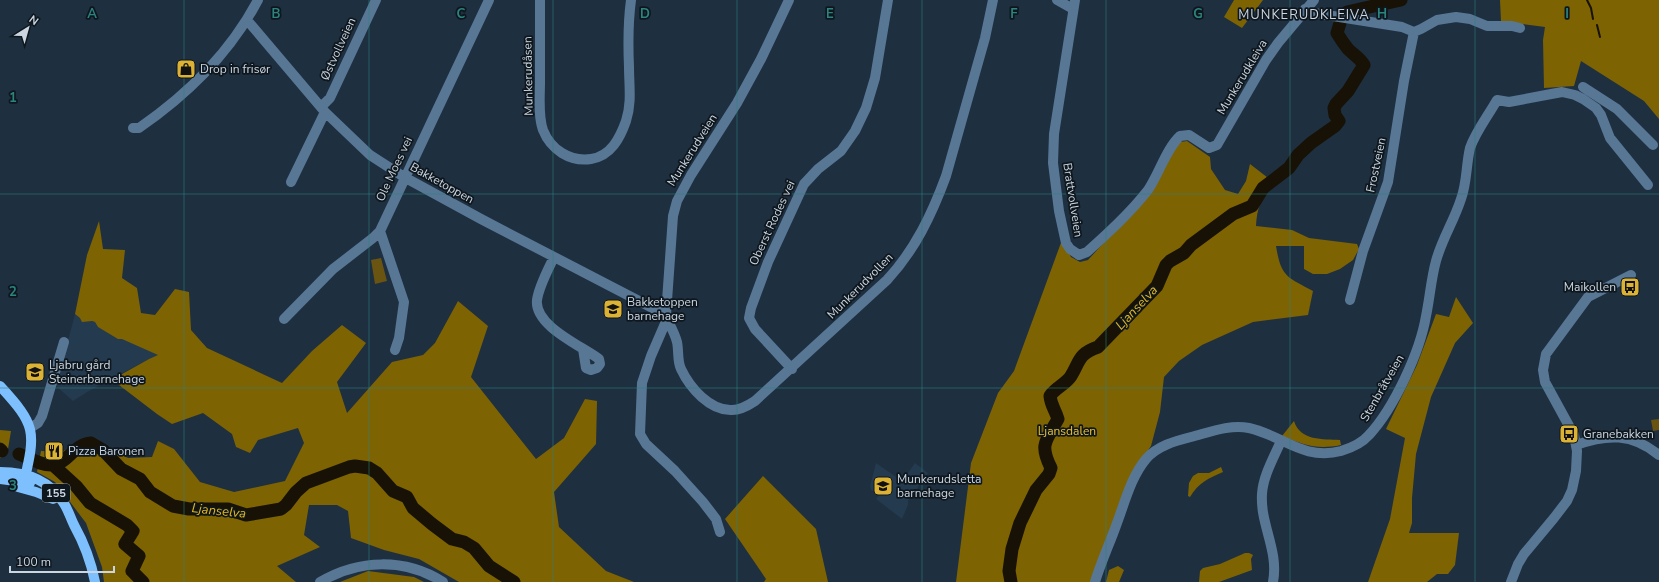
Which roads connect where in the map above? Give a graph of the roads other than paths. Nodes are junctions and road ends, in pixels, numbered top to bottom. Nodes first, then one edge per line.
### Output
1 (258, 0) edge
2 (376, 0) edge
3 (489, 0) edge
4 (540, 0) edge
5 (631, 0) edge
6 (789, 0) edge
7 (888, 0) edge
8 (993, 0) edge
9 (1057, 0) edge
10 (1314, 0) edge
11 (1074, 5) edge
12 (1306, 10) junction
13 (247, 20) junction
14 (1520, 28) dead end
15 (1414, 32) junction
16 (1583, 87) dead end
17 (1603, 100) junction
18 (1596, 108) junction
19 (323, 109) junction
20 (133, 128) dead end
21 (1653, 145) dead end
22 (1209, 148) joint
23 (404, 177) junction
24 (292, 182) dead end
25 (1648, 185) dead end
26 (380, 231) junction
27 (554, 257) junction
28 (1631, 275) dead end
29 (1350, 300) dead end
30 (666, 317) junction
31 (284, 319) dead end
32 (64, 342) dead end
33 (583, 349) dead end
34 (395, 350) dead end
35 (792, 368) junction
36 (0, 386) edge
37 (30, 428) junction
38 (1282, 441) junction
39 (1576, 445) junction
40 (1659, 454) edge
41 (0, 472) edge
42 (26, 474) junction
43 (0, 480) edge
44 (0, 486) edge
45 (53, 499) junction
46 (74, 523) junction
47 (720, 532) dead end
48 (95, 582) edge
49 (320, 582) edge
50 (443, 582) edge
51 (1095, 582) edge
52 (1273, 582) edge
53 (1511, 582) edge

1 - 13 street
2 - 19 street, Østvollveien
3 - 23 street, Ole Moes vei
4 - 5 street, Munkerudåsen
6 - 30 street, Munkerudveien
7 - 35 street, Oberst Rodes vei
8 - 35 street, Munkerudvollen
9 - 11 street
10 - 12 street, Munkerudkleiva
11 - 22 street, Brattvollveien
12 - 15 street
12 - 22 street, Munkerudkleiva
13 - 19 street, Bakketoppen
13 - 20 street
14 - 15 street
15 - 29 street, Frostveien
16 - 17 street
17 - 18 street
17 - 21 street
18 - 25 street, Stenbråtveien
18 - 38 street, Stenbråtveien
19 - 23 street, Bakketoppen
19 - 24 street, Østvollveien
23 - 26 street, Ole Moes vei
23 - 27 street, Bakketoppen
26 - 31 street, Ole Moes vei
26 - 34 street
27 - 30 street, Bakketoppen
27 - 33 street
28 - 39 street
30 - 35 street, Munkerudvollen
30 - 47 street, Munkerudveien
32 - 37 street
36 - 37 main road
37 - 42 main road
38 - 51 street, Stenbråtveien
38 - 52 street
39 - 40 street
39 - 53 street
41 - 42 main road, 155
42 - 43 main road, 155
42 - 45 main road, 155
42 - 46 main road, 155
44 - 45 main road, 155
45 - 46 main road, 155
46 - 48 main road, 155
49 - 50 street

